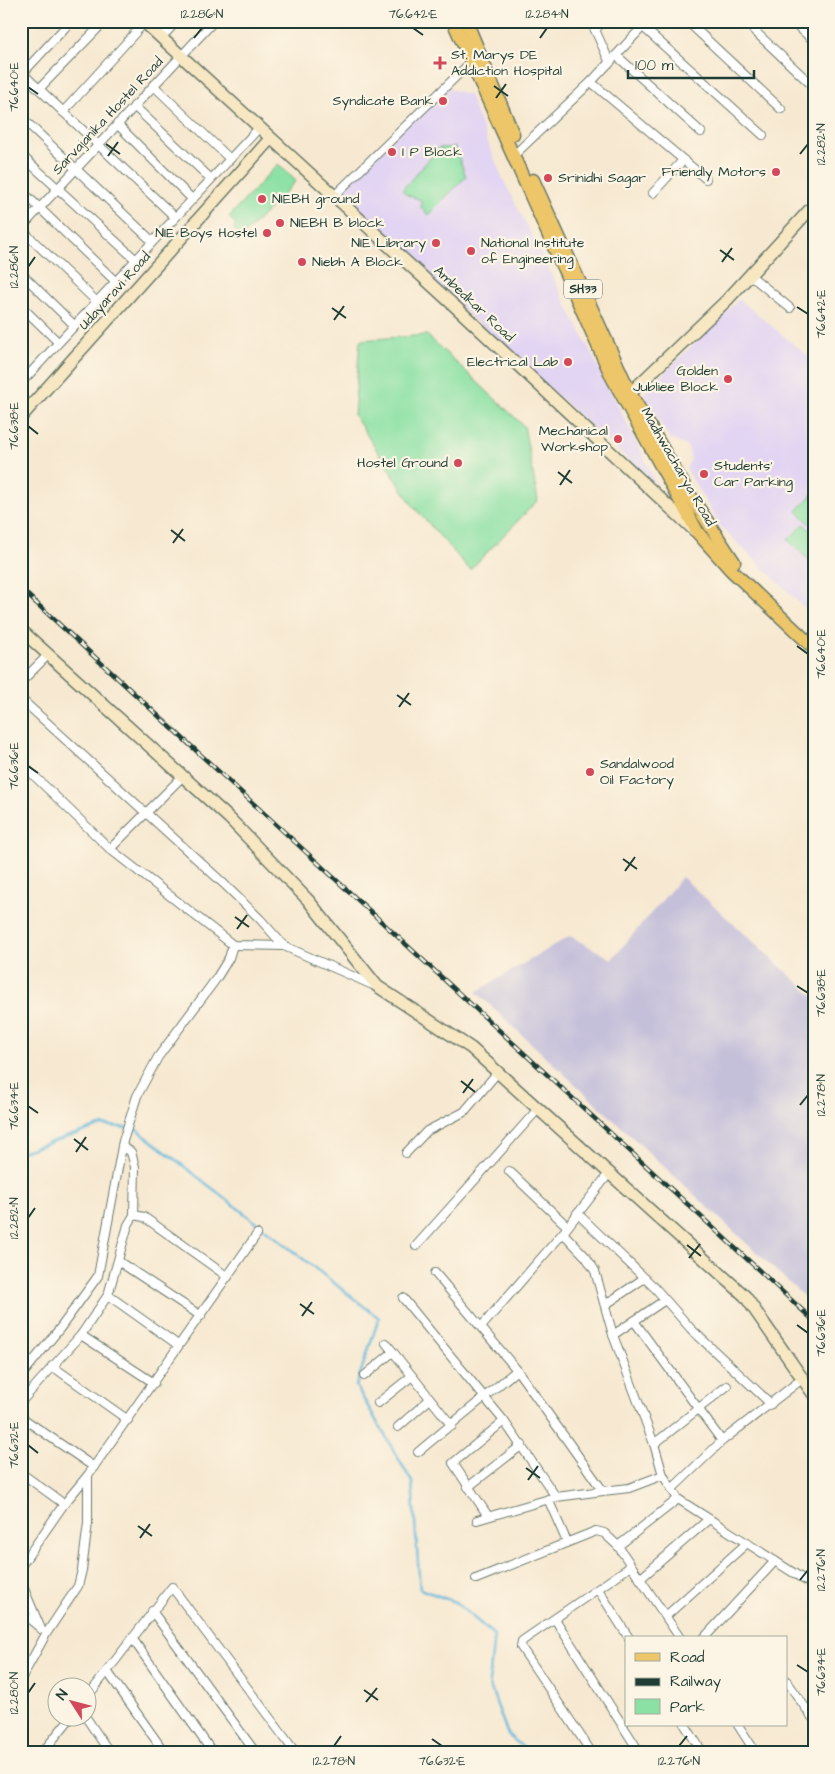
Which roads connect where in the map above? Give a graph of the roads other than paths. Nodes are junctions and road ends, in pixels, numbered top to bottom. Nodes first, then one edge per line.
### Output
1 (24, 21) edge
2 (71, 21) edge
3 (105, 21) edge
4 (177, 21) edge
5 (214, 21) edge
6 (453, 21) edge
7 (466, 21) edge
8 (590, 21) edge
9 (603, 21) edge
10 (687, 21) edge
11 (744, 21) edge
12 (792, 21) edge
13 (145, 22) edge
14 (21, 24) edge
15 (646, 24) edge
16 (595, 30) junction
17 (161, 38) junction
18 (814, 41) edge
19 (180, 56) junction
20 (617, 56) junction
21 (475, 58) junction
22 (610, 63) junction
23 (22, 73) edge
24 (591, 82) junction
25 (153, 85) junction
26 (814, 87) edge
27 (40, 89) junction
28 (134, 106) junction
29 (781, 109) dead end
30 (64, 112) junction
31 (21, 117) edge
32 (117, 124) junction
33 (259, 128) junction
34 (701, 132) dead end
35 (763, 135) dead end
36 (270, 139) junction
37 (98, 145) junction
38 (516, 153) junction
39 (21, 155) edge
40 (230, 159) junction
41 (683, 160) junction
42 (76, 169) junction
43 (211, 179) junction
44 (706, 180) dead end
45 (58, 188) junction
46 (21, 190) edge
47 (653, 193) dead end
48 (334, 196) junction
49 (192, 199) junction
50 (814, 205) edge
51 (40, 208) junction
52 (175, 217) junction
53 (21, 228) edge
54 (152, 241) junction
55 (135, 260) junction
56 (21, 273) edge
57 (750, 275) junction
58 (115, 281) junction
59 (96, 301) junction
60 (21, 306) edge
61 (790, 308) dead end
62 (74, 325) junction
63 (58, 342) junction
64 (21, 383) edge
65 (627, 396) junction
66 (21, 418) edge
67 (698, 533) junction
68 (721, 545) junction
69 (21, 630) edge
70 (814, 637) edge
71 (814, 648) edge
72 (48, 655) junction
73 (21, 682) edge
74 (21, 700) edge
75 (21, 763) edge
76 (183, 776) junction
77 (146, 814) junction
78 (110, 849) junction
79 (233, 945) junction
80 (284, 946) junction
81 (377, 986) junction
82 (498, 1072) junction
83 (538, 1108) junction
84 (123, 1143) junction
85 (406, 1153) dead end
86 (509, 1171) dead end
87 (610, 1172) junction
88 (578, 1213) junction
89 (134, 1215) junction
90 (565, 1230) junction
91 (257, 1234) dead end
92 (416, 1246) dead end
93 (118, 1261) junction
94 (435, 1273) dead end
95 (228, 1277) junction
96 (643, 1279) junction
97 (108, 1295) junction
98 (403, 1298) dead end
99 (665, 1300) junction
100 (605, 1305) junction
101 (201, 1316) junction
102 (634, 1321) junction
103 (482, 1326) junction
104 (81, 1335) junction
105 (613, 1335) junction
106 (386, 1343) dead end
107 (178, 1346) junction
108 (392, 1352) junction
109 (52, 1366) junction
110 (517, 1370) junction
111 (21, 1376) edge
112 (364, 1376) dead end
113 (412, 1376) junction
114 (802, 1379) junction
115 (154, 1383) junction
116 (727, 1386) dead end
117 (814, 1395) edge
118 (485, 1398) junction
119 (430, 1399) junction
120 (21, 1402) edge
121 (378, 1404) dead end
122 (771, 1404) junction
123 (698, 1409) junction
124 (21, 1416) edge
125 (128, 1420) junction
126 (504, 1421) junction
127 (452, 1426) junction
128 (398, 1427) dead end
129 (722, 1441) junction
130 (654, 1444) junction
131 (522, 1445) junction
132 (418, 1452) dead end
133 (94, 1468) junction
134 (21, 1473) edge
135 (663, 1475) junction
136 (88, 1476) junction
137 (468, 1487) junction
138 (673, 1488) junction
139 (603, 1491) junction
140 (552, 1498) junction
141 (678, 1498) junction
142 (64, 1504) junction
143 (488, 1516) junction
144 (709, 1519) junction
145 (476, 1520) dead end
146 (567, 1542) junction
147 (746, 1542) junction
148 (618, 1546) junction
149 (775, 1561) junction
150 (21, 1566) edge
151 (631, 1566) junction
152 (476, 1579) dead end
153 (640, 1579) junction
154 (21, 1582) edge
155 (814, 1586) edge
156 (598, 1591) junction
157 (152, 1611) junction
158 (21, 1612) edge
159 (666, 1616) junction
160 (555, 1619) junction
161 (44, 1631) junction
162 (628, 1636) edge
163 (679, 1636) edge
164 (706, 1636) edge
165 (132, 1638) junction
166 (107, 1671) junction
167 (22, 1676) edge
168 (98, 1683) edge
169 (788, 1683) edge
170 (814, 1720) edge
171 (64, 1726) edge
172 (92, 1726) edge
173 (686, 1726) edge
174 (739, 1726) edge
175 (42, 1753) edge
176 (110, 1753) edge
177 (165, 1753) edge
178 (213, 1753) edge
179 (256, 1753) edge
180 (296, 1753) edge
181 (592, 1753) edge
182 (640, 1753) edge
183 (703, 1753) edge
184 (756, 1753) edge

1 - 14 street
2 - 23 street
3 - 27 street
4 - 17 street
5 - 19 street, Sarvajanika Hostel Road
6 - 21 main road
7 - 21 main road, SH33
8 - 16 street
9 - 16 street
10 - 29 street
11 - 26 street
12 - 18 street
13 - 17 street, Ambedkar Road
13 - 30 street
15 - 20 street
15 - 35 street
16 - 22 street
17 - 19 street, Ambedkar Road
19 - 25 street, Sarvajanika Hostel Road
19 - 33 street, Ambedkar Road
20 - 22 street
20 - 34 street
21 - 38 main road, SH33
21 - 48 street
22 - 24 street
23 - 27 street
24 - 38 street
24 - 41 street
25 - 28 street, Sarvajanika Hostel Road
25 - 40 street
27 - 30 street
28 - 32 street, Sarvajanika Hostel Road
28 - 43 street
30 - 37 street
31 - 42 street
32 - 37 street, Sarvajanika Hostel Road
32 - 49 street
33 - 36 street, Ambedkar Road
33 - 40 street
36 - 48 street, Ambedkar Road
36 - 66 street, Udayaravi Road
37 - 42 street, Sarvajanika Hostel Road
37 - 52 street
38 - 65 main road, SH33
39 - 45 street
40 - 43 street
41 - 44 street
41 - 47 street
42 - 45 street, Sarvajanika Hostel Road
42 - 54 street
43 - 49 street
45 - 51 street, Sarvajanika Hostel Road
45 - 55 street
46 - 51 street
48 - 67 street, Ambedkar Road
49 - 52 street
50 - 57 street
51 - 53 street, Sarvajanika Hostel Road
51 - 58 street
52 - 54 street
53 - 59 street
54 - 55 street
55 - 58 street
56 - 62 street
57 - 61 street
57 - 65 street
58 - 59 street
59 - 62 street
60 - 63 street
62 - 63 street
63 - 64 street
65 - 67 main road, Madhwacharya Road
65 - 68 main road, SH33
67 - 68 street, Ambedkar Road
67 - 71 main road, Madhwacharya Road
68 - 70 main road, SH33
69 - 72 street
72 - 73 street
72 - 76 street
74 - 77 street
75 - 78 street
76 - 77 street
76 - 81 street
77 - 78 street
77 - 80 street
78 - 79 street
79 - 80 street
79 - 84 street
80 - 81 street
81 - 82 street
82 - 83 street
82 - 85 street
83 - 87 street
83 - 92 street
84 - 89 street
84 - 111 street
86 - 90 street
87 - 88 street
87 - 114 street
88 - 90 street
88 - 96 street
89 - 93 street
89 - 95 street
90 - 100 street
90 - 103 street
91 - 95 street
93 - 97 street
93 - 101 street
94 - 103 street
95 - 101 street
96 - 99 street
96 - 100 street
97 - 104 street
97 - 107 street
98 - 118 street
99 - 102 street
99 - 122 street
100 - 105 street
101 - 107 street
102 - 105 street
102 - 123 street
103 - 110 street
104 - 109 street
104 - 115 street
105 - 130 street
106 - 108 street
107 - 115 street
108 - 112 street
108 - 113 street
109 - 120 street
109 - 125 street
110 - 118 street
110 - 139 street
113 - 119 street
113 - 121 street
114 - 117 street
114 - 122 street
115 - 125 street
116 - 123 street
118 - 126 street
118 - 127 street
119 - 127 street
119 - 128 street
122 - 129 street
123 - 129 street
123 - 130 street
124 - 133 street
125 - 133 street
126 - 131 street
126 - 137 street
127 - 132 street
129 - 138 street
130 - 135 street
131 - 137 street
131 - 140 street
133 - 136 street
134 - 142 street
135 - 138 street
135 - 139 street
136 - 142 street
136 - 161 street
137 - 143 street
138 - 141 street
139 - 140 street
140 - 143 street
140 - 146 street
141 - 144 street
141 - 148 street
142 - 150 street
143 - 145 street
144 - 147 street
144 - 153 street
146 - 148 street
146 - 152 street
147 - 149 street
147 - 159 street
148 - 151 street
149 - 155 street
149 - 164 street
151 - 153 street
151 - 156 street
153 - 159 street
154 - 161 street
156 - 160 street
156 - 162 street
157 - 165 street
157 - 179 street
157 - 180 street
158 - 161 street
159 - 163 street
160 - 181 street
160 - 182 street
161 - 167 street
165 - 166 street
165 - 178 street
166 - 168 street
166 - 177 street
169 - 170 street
171 - 175 street
172 - 176 street
173 - 183 street
174 - 184 street

